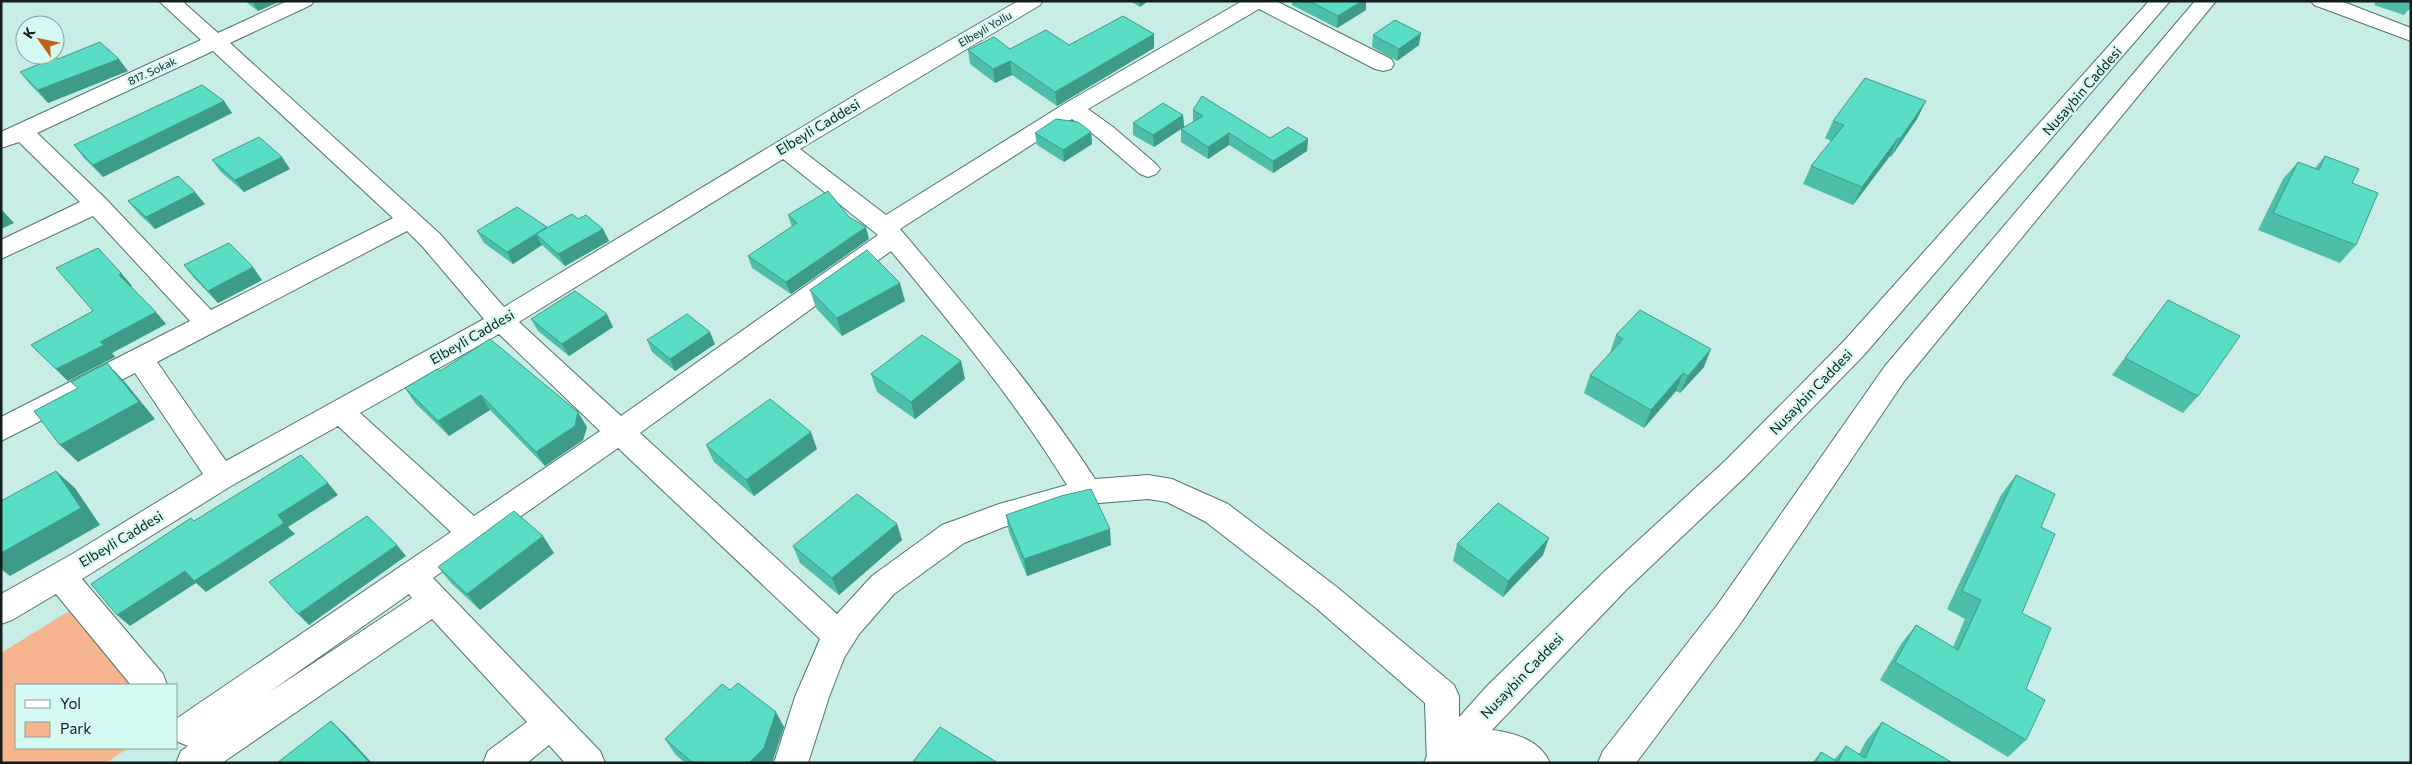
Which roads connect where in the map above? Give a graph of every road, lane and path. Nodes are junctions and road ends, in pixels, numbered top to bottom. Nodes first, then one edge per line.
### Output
1 (168, 1) edge
2 (304, 1) edge
3 (1033, 1) edge
4 (1259, 1) edge
5 (2160, 1) edge
6 (2206, 1) edge
7 (2321, 1) edge
8 (2355, 1) edge
9 (2411, 22) edge
10 (2411, 35) edge
11 (215, 42) junction
12 (938, 58) joint
13 (1383, 64) dead end
14 (1072, 110) junction
15 (11, 136) edge
16 (784, 148) junction
17 (1148, 168) dead end
18 (96, 204) junction
19 (409, 220) junction
20 (889, 232) junction
21 (1, 250) edge
22 (501, 322) junction
23 (208, 324) junction
24 (140, 359) junction
25 (341, 412) junction
26 (1, 430) edge
27 (620, 432) junction
28 (221, 478) junction
29 (1087, 492) junction
30 (473, 534) junction
31 (60, 576) junction
32 (412, 576) junction
33 (434, 600) junction
34 (1, 610) edge
35 (840, 637) junction
36 (150, 684) edge
37 (553, 724) junction
38 (191, 740) edge
39 (1442, 762) edge
40 (500, 763) edge
41 (588, 763) edge
42 (791, 763) edge
43 (1533, 763) edge
44 (1615, 763) edge

1 - 11 main road
2 - 11 main road, 817. Sokak
3 - 12 main road, Elbeyli Yollu
4 - 13 main road
4 - 14 main road
5 - 39 main road, Nusaybin Caddesi
6 - 44 main road
7 - 10 main road
8 - 9 main road
11 - 15 main road, 817. Sokak
11 - 19 main road
12 - 16 main road, Elbeyli Caddesi
14 - 17 main road
14 - 20 main road
15 - 18 main road
16 - 20 main road
16 - 22 main road, Elbeyli Caddesi
18 - 21 main road
18 - 23 main road
19 - 22 main road
19 - 23 main road
20 - 27 main road
20 - 29 main road
22 - 25 main road, Elbeyli Caddesi
22 - 27 main road
23 - 24 main road
24 - 26 main road
24 - 28 main road
25 - 28 main road, Elbeyli Caddesi
25 - 30 main road
27 - 30 main road
27 - 35 main road
28 - 31 main road, Elbeyli Caddesi
29 - 35 main road
29 - 39 main road
30 - 32 main road
31 - 34 main road, Elbeyli Caddesi
31 - 36 main road
32 - 33 main road
32 - 38 main road
33 - 37 main road
33 - 38 main road
35 - 42 main road
37 - 40 main road
37 - 41 main road
39 - 43 main road

